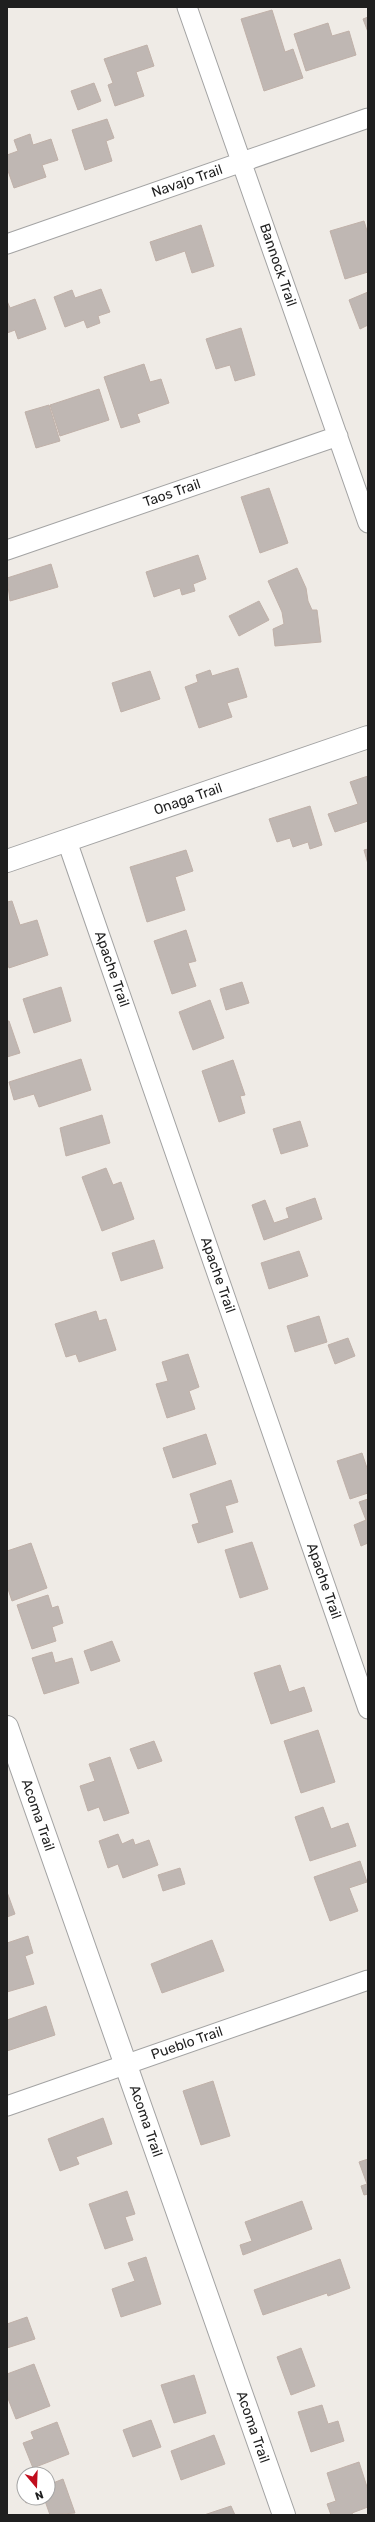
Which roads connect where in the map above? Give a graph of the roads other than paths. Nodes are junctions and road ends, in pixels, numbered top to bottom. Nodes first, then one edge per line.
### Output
1 (187, 7) edge
2 (368, 118) edge
3 (242, 162) junction
4 (7, 244) edge
5 (338, 436) junction
6 (368, 523) edge
7 (7, 550) edge
8 (368, 737) edge
9 (67, 841) junction
10 (7, 861) edge
11 (368, 1709) edge
12 (7, 1727) edge
13 (368, 1980) edge
14 (126, 2065) junction
15 (7, 2106) edge
16 (284, 2515) edge

1 - 3 street, Bannock Trail
2 - 3 street, Navajo Trail
3 - 4 street, Navajo Trail
3 - 5 street, Bannock Trail
5 - 6 street, Bannock Trail
5 - 7 street, Taos Trail
8 - 9 street, Onaga Trail
9 - 10 street, Onaga Trail
9 - 11 street, Apache Trail
12 - 14 street, Acoma Trail
13 - 14 street, Pueblo Trail
14 - 15 street, Pueblo Trail
14 - 16 street, Acoma Trail

